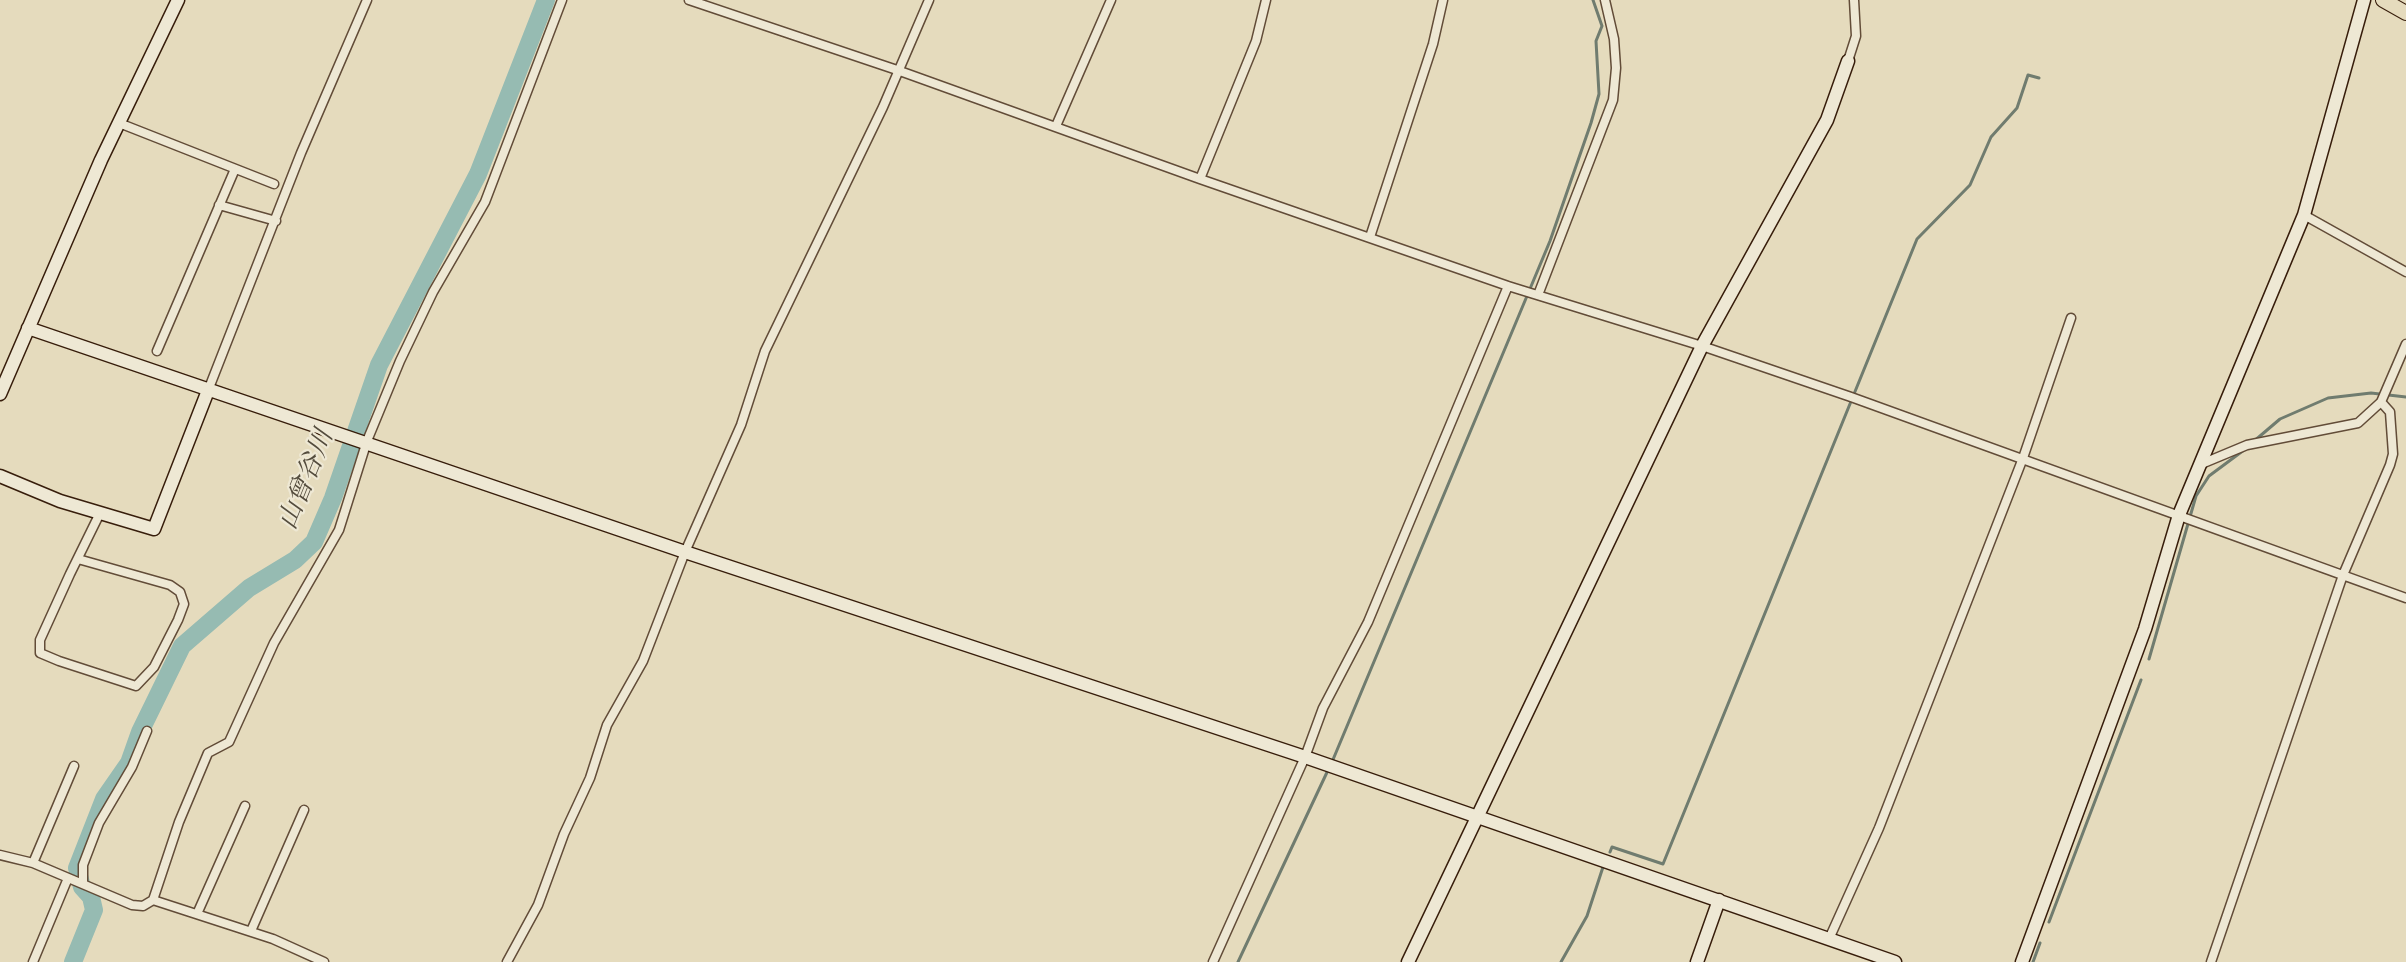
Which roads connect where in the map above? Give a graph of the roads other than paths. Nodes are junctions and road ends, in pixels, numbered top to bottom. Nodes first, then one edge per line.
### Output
1 (178, 0) edge
2 (367, 0) edge
3 (562, 0) edge
4 (689, 0) edge
5 (929, 0) edge
6 (1111, 0) edge
7 (1266, 0) edge
8 (1443, 0) edge
9 (1605, 0) edge
10 (1854, 0) edge
11 (2364, 0) edge
12 (2383, 0) edge
13 (2406, 13) edge
14 (1848, 61) joint
15 (897, 70) junction
16 (119, 123) junction
17 (1056, 126) junction
18 (235, 169) junction
19 (1200, 179) junction
20 (274, 184) dead end
21 (219, 205) junction
22 (2304, 215) junction
23 (276, 220) junction
24 (1370, 237) junction
25 (2406, 272) edge
26 (1508, 286) junction
27 (1538, 295) junction
28 (2071, 318) dead end
29 (28, 328) junction
30 (2406, 344) edge
31 (1702, 346) junction
32 (156, 351) dead end
33 (209, 388) junction
34 (0, 394) edge
35 (2383, 396) junction
36 (357, 438) junction
37 (2023, 458) junction
38 (2199, 465) junction
39 (0, 476) edge
40 (100, 513) junction
41 (2186, 517) junction
42 (685, 552) junction
43 (78, 559) junction
44 (2343, 575) junction
45 (2406, 598) edge
46 (147, 731) dead end
47 (1305, 757) junction
48 (74, 766) dead end
49 (245, 806) dead end
50 (304, 810) dead end
51 (1477, 815) junction
52 (0, 855) edge
53 (33, 862) junction
54 (76, 881) junction
55 (153, 900) junction
56 (1719, 900) junction
57 (197, 914) junction
58 (251, 931) junction
59 (1829, 939) junction
60 (33, 962) edge
61 (324, 962) edge
62 (507, 962) edge
63 (1213, 962) edge
64 (1408, 962) edge
65 (1697, 962) edge
66 (1895, 962) edge
67 (2022, 962) edge
68 (2211, 962) edge

1 - 16 street
2 - 23 street
3 - 36 street
4 - 15 street
5 - 15 street
6 - 17 street
7 - 19 street
8 - 24 street
9 - 27 street
10 - 14 street
11 - 22 street
12 - 13 main road
14 - 31 street
15 - 17 street
15 - 42 street
16 - 18 street
16 - 29 street
17 - 19 street
18 - 20 street
18 - 21 street
19 - 24 street
21 - 23 street
21 - 32 street
22 - 25 street
22 - 38 street
23 - 33 street
24 - 26 street
26 - 27 street
26 - 47 street
27 - 31 street
28 - 37 street
29 - 33 street
29 - 34 street
30 - 35 street
31 - 37 street
31 - 51 street
33 - 36 street
33 - 40 street
35 - 38 street
35 - 44 street
36 - 42 street
36 - 55 street
37 - 41 street
37 - 59 street
38 - 41 street
39 - 40 street
40 - 43 street
41 - 44 street
41 - 67 street
42 - 47 street
42 - 62 street
43 - 43 street
44 - 45 street
44 - 68 street
46 - 54 street
47 - 51 street
47 - 63 street
48 - 53 street
49 - 57 street
50 - 58 street
51 - 56 street
51 - 64 street
52 - 53 street
53 - 54 street
54 - 55 street
54 - 60 street
55 - 57 street
56 - 59 street
56 - 65 street
57 - 58 street
58 - 61 street
59 - 66 street

